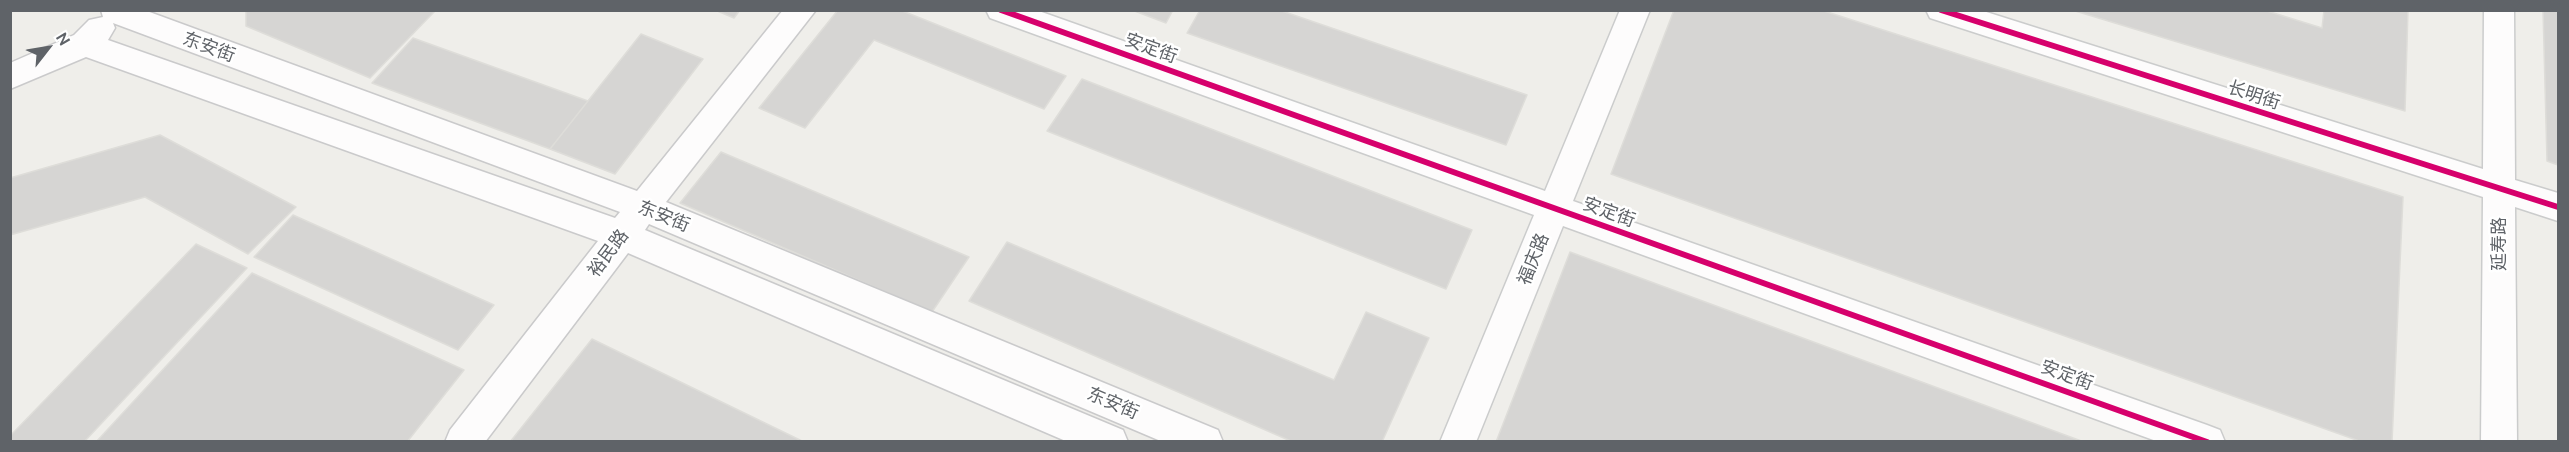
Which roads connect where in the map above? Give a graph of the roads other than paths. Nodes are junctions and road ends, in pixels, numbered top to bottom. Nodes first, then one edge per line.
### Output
1 (801, 10) edge
2 (1000, 10) edge
3 (1635, 10) edge
4 (1941, 10) edge
5 (2499, 10) edge
6 (116, 11) edge
7 (85, 44) junction
8 (10, 77) edge
9 (2499, 188) junction
10 (643, 207) junction
11 (2559, 207) edge
12 (1554, 208) junction
13 (622, 235) junction
14 (463, 441) edge
15 (1110, 441) edge
16 (1205, 441) edge
17 (1458, 441) edge
18 (2207, 441) edge
19 (2499, 441) edge

1 - 10 street, 裕民路
2 - 12 street, 安定街
3 - 12 street, 福庆路
4 - 9 street, 长明街
5 - 9 street, 延寿路
6 - 7 street
6 - 10 street, 东安街
7 - 8 street
7 - 13 street, 东安街
9 - 11 street, 长明街
9 - 19 street, 延寿路
10 - 13 street, 裕民路
10 - 16 street, 东安街
12 - 17 street, 福庆路
12 - 18 street, 安定街
13 - 14 street, 裕民路
13 - 15 street, 东安街

